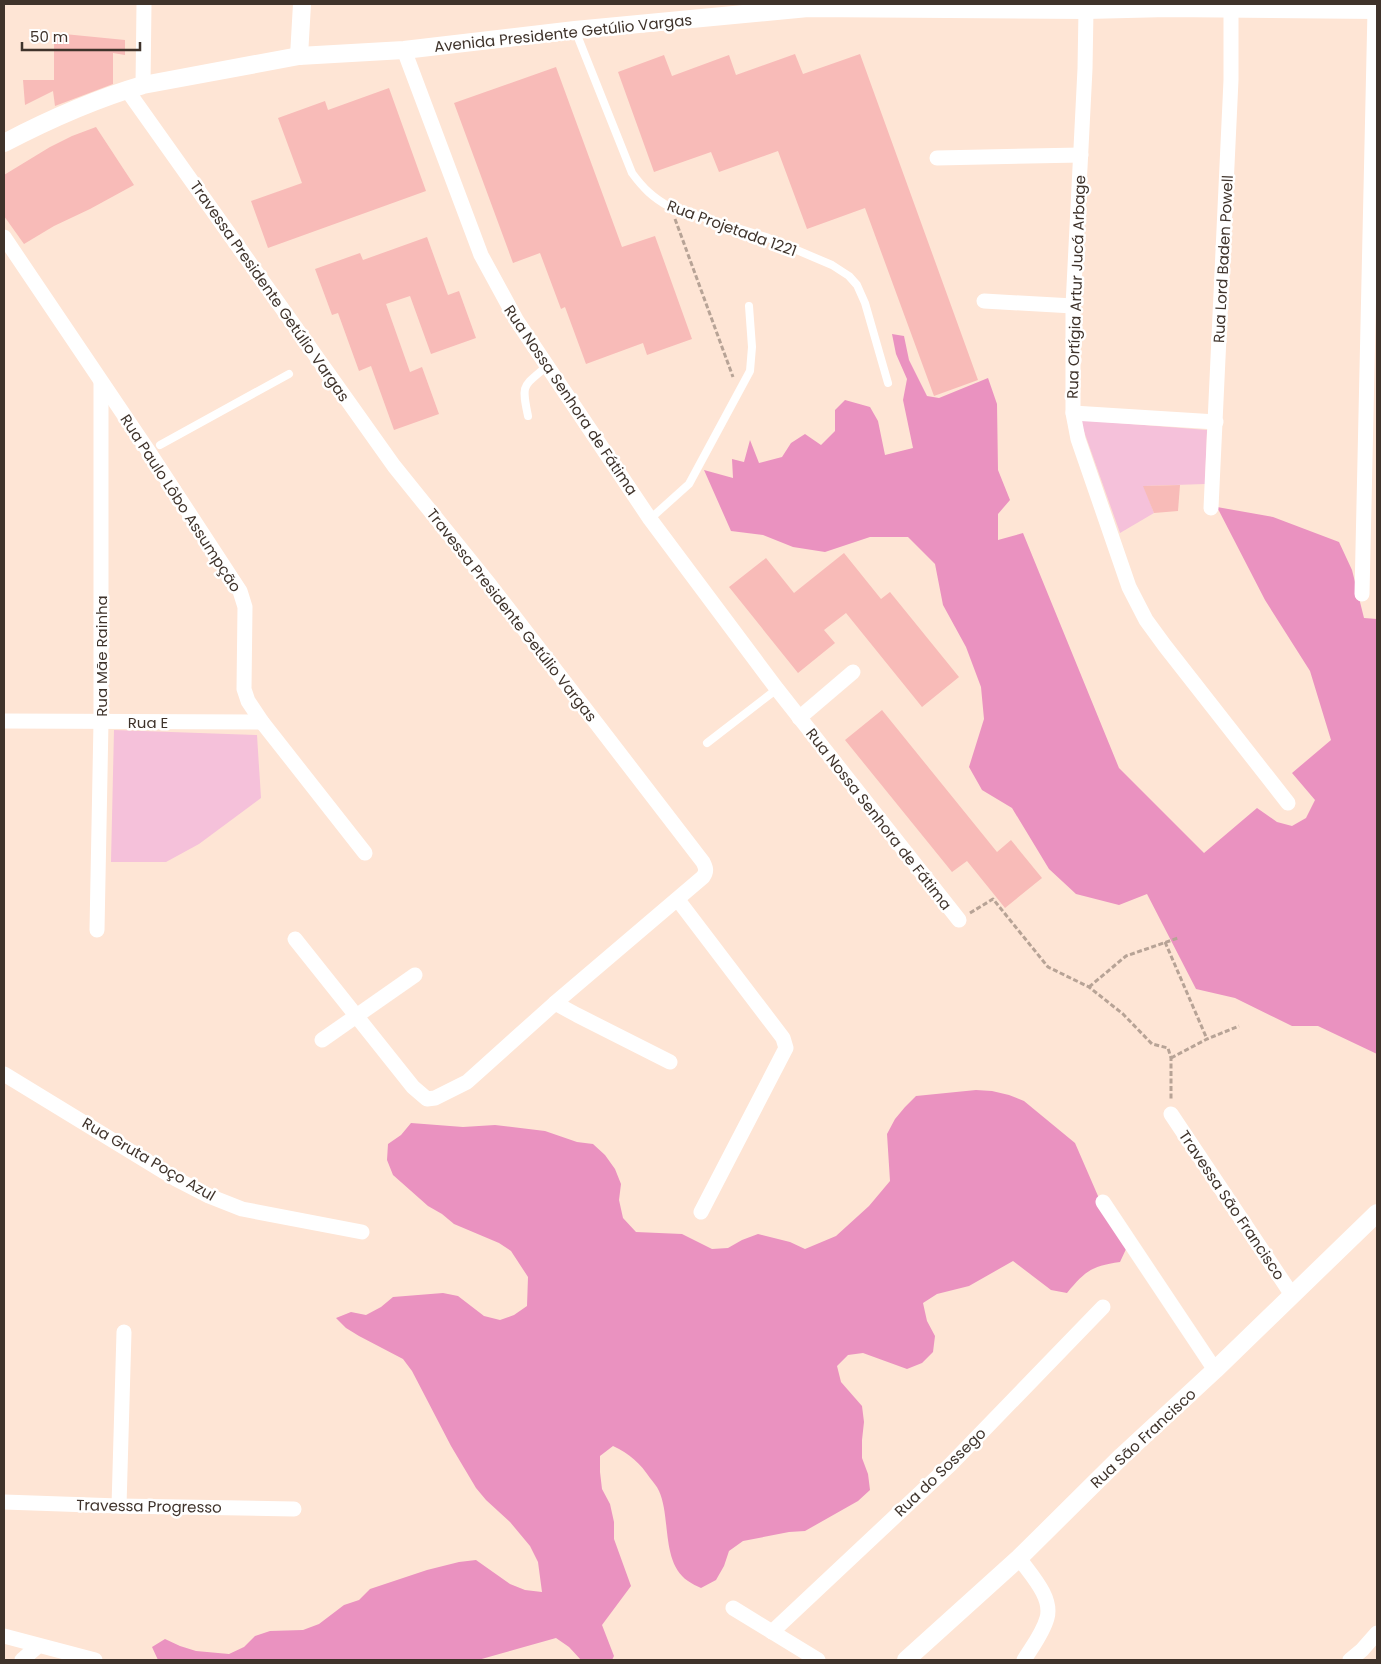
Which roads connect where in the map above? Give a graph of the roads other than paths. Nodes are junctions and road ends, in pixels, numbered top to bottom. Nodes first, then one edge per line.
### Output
1 (144, 4) edge
2 (302, 4) edge
3 (808, 6) edge
4 (1156, 6) edge
5 (1250, 7) edge
6 (1328, 7) edge
7 (1345, 7) edge
8 (1078, 8) edge
9 (1231, 9) junction
10 (1376, 10) edge
11 (575, 30) junction
12 (404, 50) junction
13 (299, 56) junction
14 (135, 87) junction
15 (4, 143) edge
16 (1081, 155) junction
17 (937, 158) dead end
18 (4, 237) edge
19 (984, 301) dead end
20 (749, 306) dead end
21 (1073, 306) junction
22 (547, 366) junction
23 (289, 374) dead end
24 (102, 383) junction
25 (888, 383) dead end
26 (1073, 413) junction
27 (528, 416) dead end
28 (1216, 422) junction
29 (155, 449) junction
30 (1212, 508) dead end
31 (650, 519) junction
32 (1362, 594) dead end
33 (854, 672) dead end
34 (777, 689) junction
35 (799, 718) junction
36 (4, 721) edge
37 (101, 722) junction
38 (262, 722) junction
39 (707, 744) dead end
40 (1288, 803) dead end
41 (365, 853) dead end
42 (678, 900) junction
43 (959, 920) road end
44 (97, 930) dead end
45 (295, 940) dead end
46 (415, 975) dead end
47 (555, 1003) junction
48 (358, 1016) junction
49 (322, 1040) dead end
50 (670, 1062) dead end
51 (4, 1074) edge
52 (1171, 1114) road end
53 (1103, 1202) dead end
54 (701, 1212) dead end
55 (1377, 1213) edge
56 (362, 1232) dead end
57 (1292, 1295) junction
58 (1103, 1307) dead end
59 (124, 1332) dead end
60 (1215, 1370) junction
61 (4, 1502) edge
62 (119, 1506) junction
63 (294, 1509) dead end
64 (1019, 1558) junction
65 (733, 1608) dead end
66 (772, 1632) junction
67 (1377, 1633) edge
68 (4, 1636) edge
69 (38, 1646) junction
70 (76, 1658) edge
71 (22, 1660) edge
72 (95, 1660) edge
73 (818, 1660) edge
74 (906, 1660) edge
75 (1024, 1660) edge
76 (1350, 1660) edge

1 - 14 street
2 - 13 street
3 - 8 street, Avenida Presidente Getúlio Vargas
3 - 11 street, Avenida Presidente Getúlio Vargas
4 - 8 street, Avenida Presidente Getúlio Vargas
4 - 9 street, Avenida Presidente Getúlio Vargas
5 - 6 street, Avenida Presidente Getúlio Vargas
5 - 9 street, Avenida Presidente Getúlio Vargas
6 - 7 street, Avenida Presidente Getúlio Vargas
7 - 10 street, Avenida Presidente Getúlio Vargas
8 - 16 street, Rua Ortígia Artur Jucá Arbage
9 - 28 street, Rua Lord Baden Powell
10 - 32 street
11 - 12 street, Avenida Presidente Getúlio Vargas
11 - 25 lane, Rua Projetada 1221
12 - 13 street, Avenida Presidente Getúlio Vargas
12 - 22 street, Rua Nossa Senhora de Fátima
13 - 14 street, Avenida Presidente Getúlio Vargas
14 - 15 street, Avenida Presidente Getúlio Vargas
14 - 42 street, Travessa Presidente Getúlio Vargas
16 - 17 street
16 - 21 street, Rua Ortígia Artur Jucá Arbage
18 - 24 street, Rua Paulo Lôbo Assumpção
19 - 21 street
20 - 31 lane
21 - 26 street, Rua Ortígia Artur Jucá Arbage
22 - 27 lane
22 - 31 street, Rua Nossa Senhora de Fátima
23 - 29 lane
24 - 29 street, Rua Paulo Lôbo Assumpção
24 - 37 street, Rua Mãe Rainha
26 - 28 street
26 - 40 street, Rua Ortígia Artur Jucá Arbage
28 - 30 street, Rua Lord Baden Powell
29 - 38 street, Rua Paulo Lôbo Assumpção
31 - 34 street, Rua Nossa Senhora de Fátima
33 - 35 street, Rua Nossa Senhora de Fátima
34 - 35 street, Rua Nossa Senhora de Fátima
34 - 39 lane
35 - 43 street, Rua Nossa Senhora de Fátima
36 - 37 street, Rua E
37 - 38 street, Rua E
37 - 44 street, Rua Mãe Rainha
38 - 41 street, Rua Paulo Lôbo Assumpção
42 - 47 street, Travessa Presidente Getúlio Vargas
42 - 54 street
45 - 48 street
46 - 48 street
47 - 48 street, Travessa Presidente Getúlio Vargas
47 - 50 street
48 - 49 street
51 - 56 street, Rua Gruta Poço Azul
52 - 57 street, Travessa São Francisco
53 - 60 street
55 - 57 street, Rua São Francisco
57 - 60 street, Rua São Francisco
58 - 66 street, Rua do Sossego
59 - 62 street
60 - 64 street, Rua São Francisco
61 - 62 street, Travessa Progresso
62 - 63 street, Travessa Progresso
64 - 74 street, Rua São Francisco
64 - 75 street
65 - 66 street
66 - 73 street
67 - 76 street
68 - 69 street
69 - 70 street
69 - 71 street
70 - 72 street

